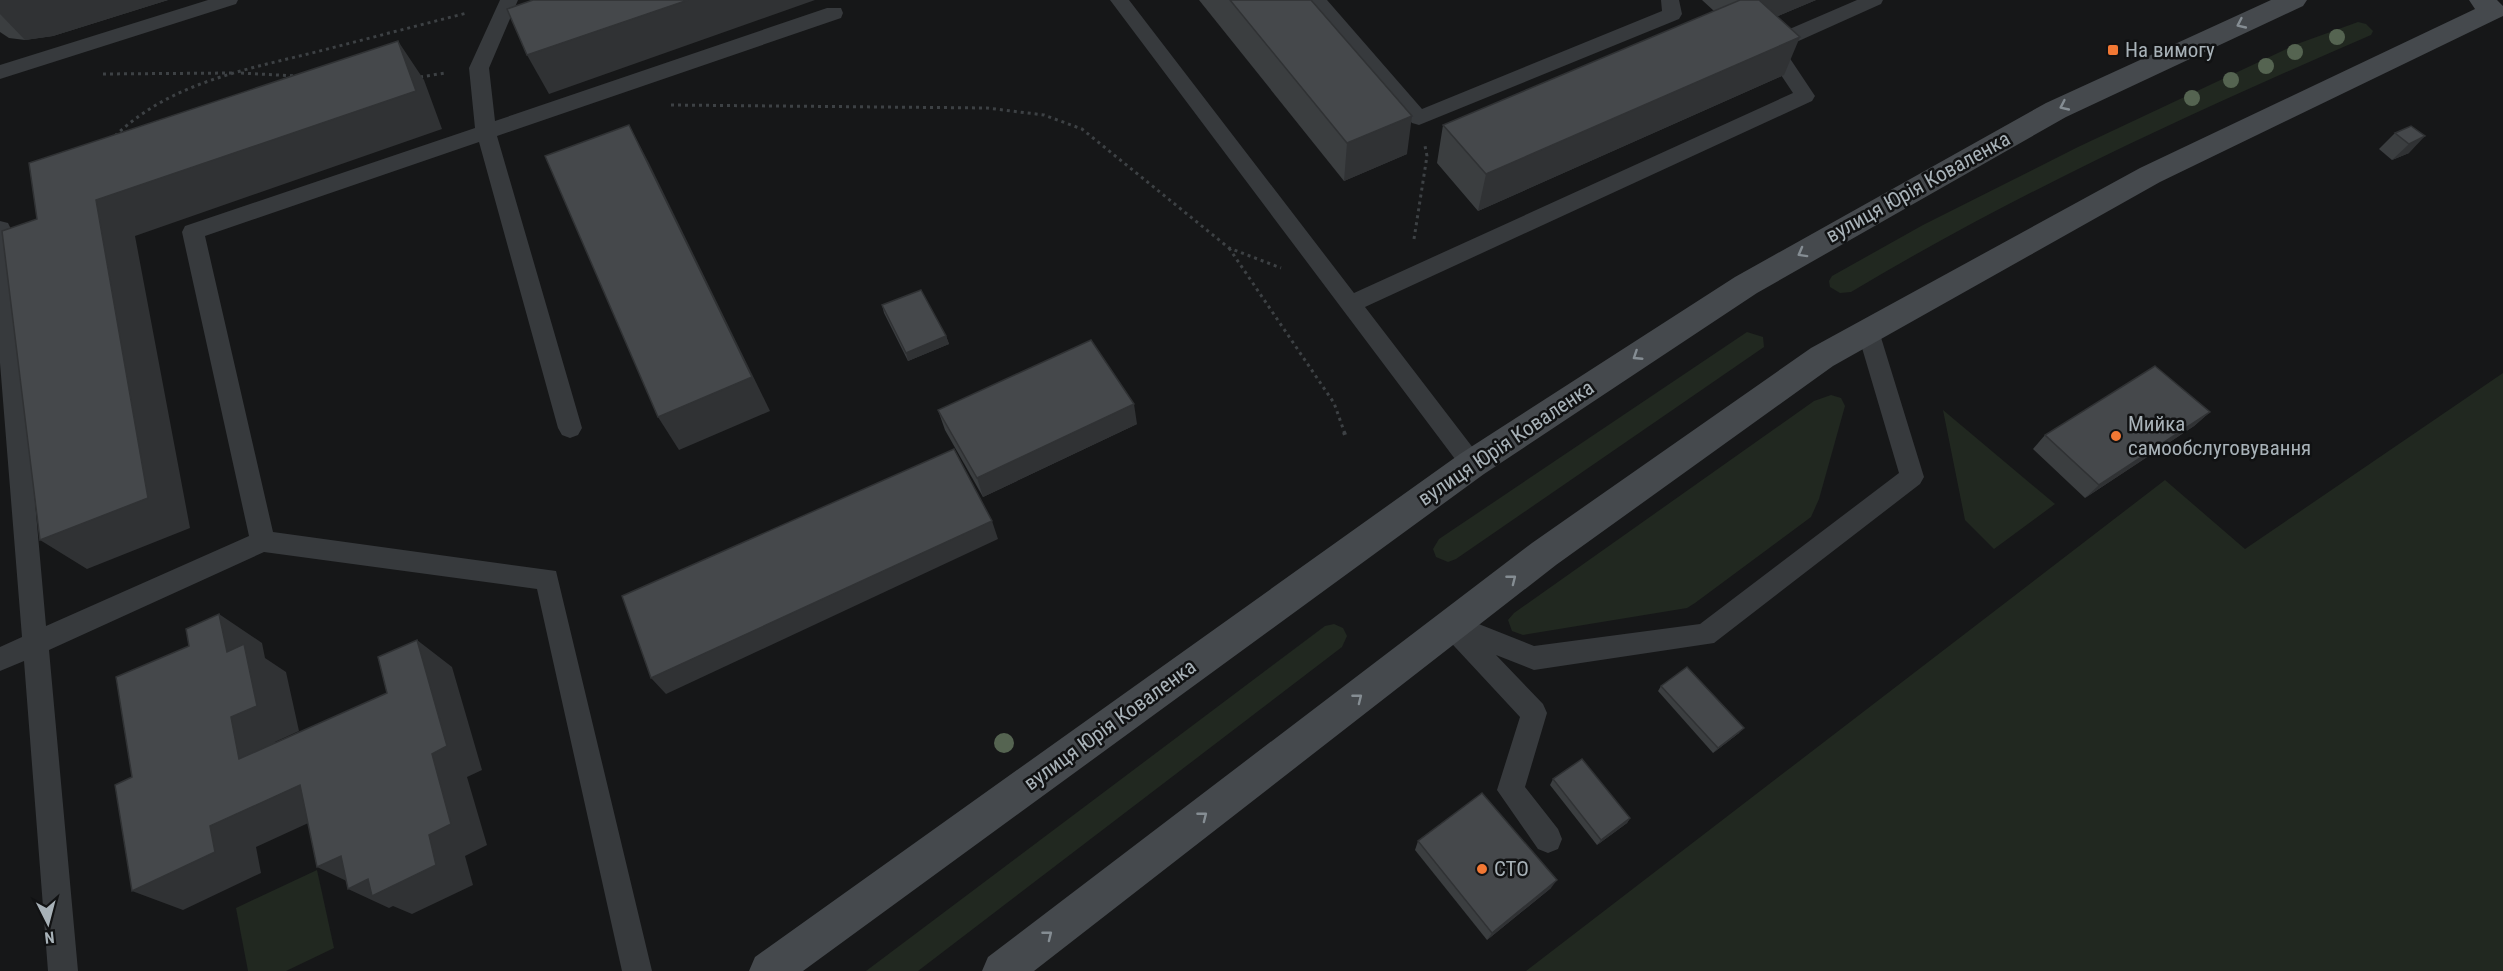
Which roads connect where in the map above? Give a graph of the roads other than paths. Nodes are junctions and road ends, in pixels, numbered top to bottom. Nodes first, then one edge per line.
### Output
1 (229, 0) edge
2 (1119, 0) edge
3 (1316, 0) edge
4 (1670, 0) edge
5 (1874, 0) edge
6 (2294, 0) edge
7 (508, 1) edge
8 (2487, 5) edge
9 (834, 13) dead end
10 (0, 72) edge
11 (486, 132) junction
12 (0, 229) edge
13 (1351, 304) junction
14 (1869, 331) junction
15 (570, 428) dead end
16 (1472, 464) junction
17 (263, 541) junction
18 (1451, 626) junction
19 (35, 644) junction
20 (0, 659) edge
21 (1548, 838) dead end
22 (63, 971) edge
23 (637, 971) edge
24 (769, 971) edge
25 (1002, 971) edge

1 - 10 lane
2 - 13 lane
3 - 4 lane
5 - 13 lane
6 -> 16 street, вулиця Юрія Коваленка
7 - 11 lane
8 - 14 street
9 - 11 lane
11 - 15 lane
11 - 17 lane
12 - 19 lane
13 - 16 lane
18 -> 14 street
14 - 18 lane
16 - 24 street, вулиця Юрія Коваленка
17 - 19 lane
17 - 23 lane
18 - 21 lane
25 -> 18 street
19 - 20 lane
19 - 22 lane

